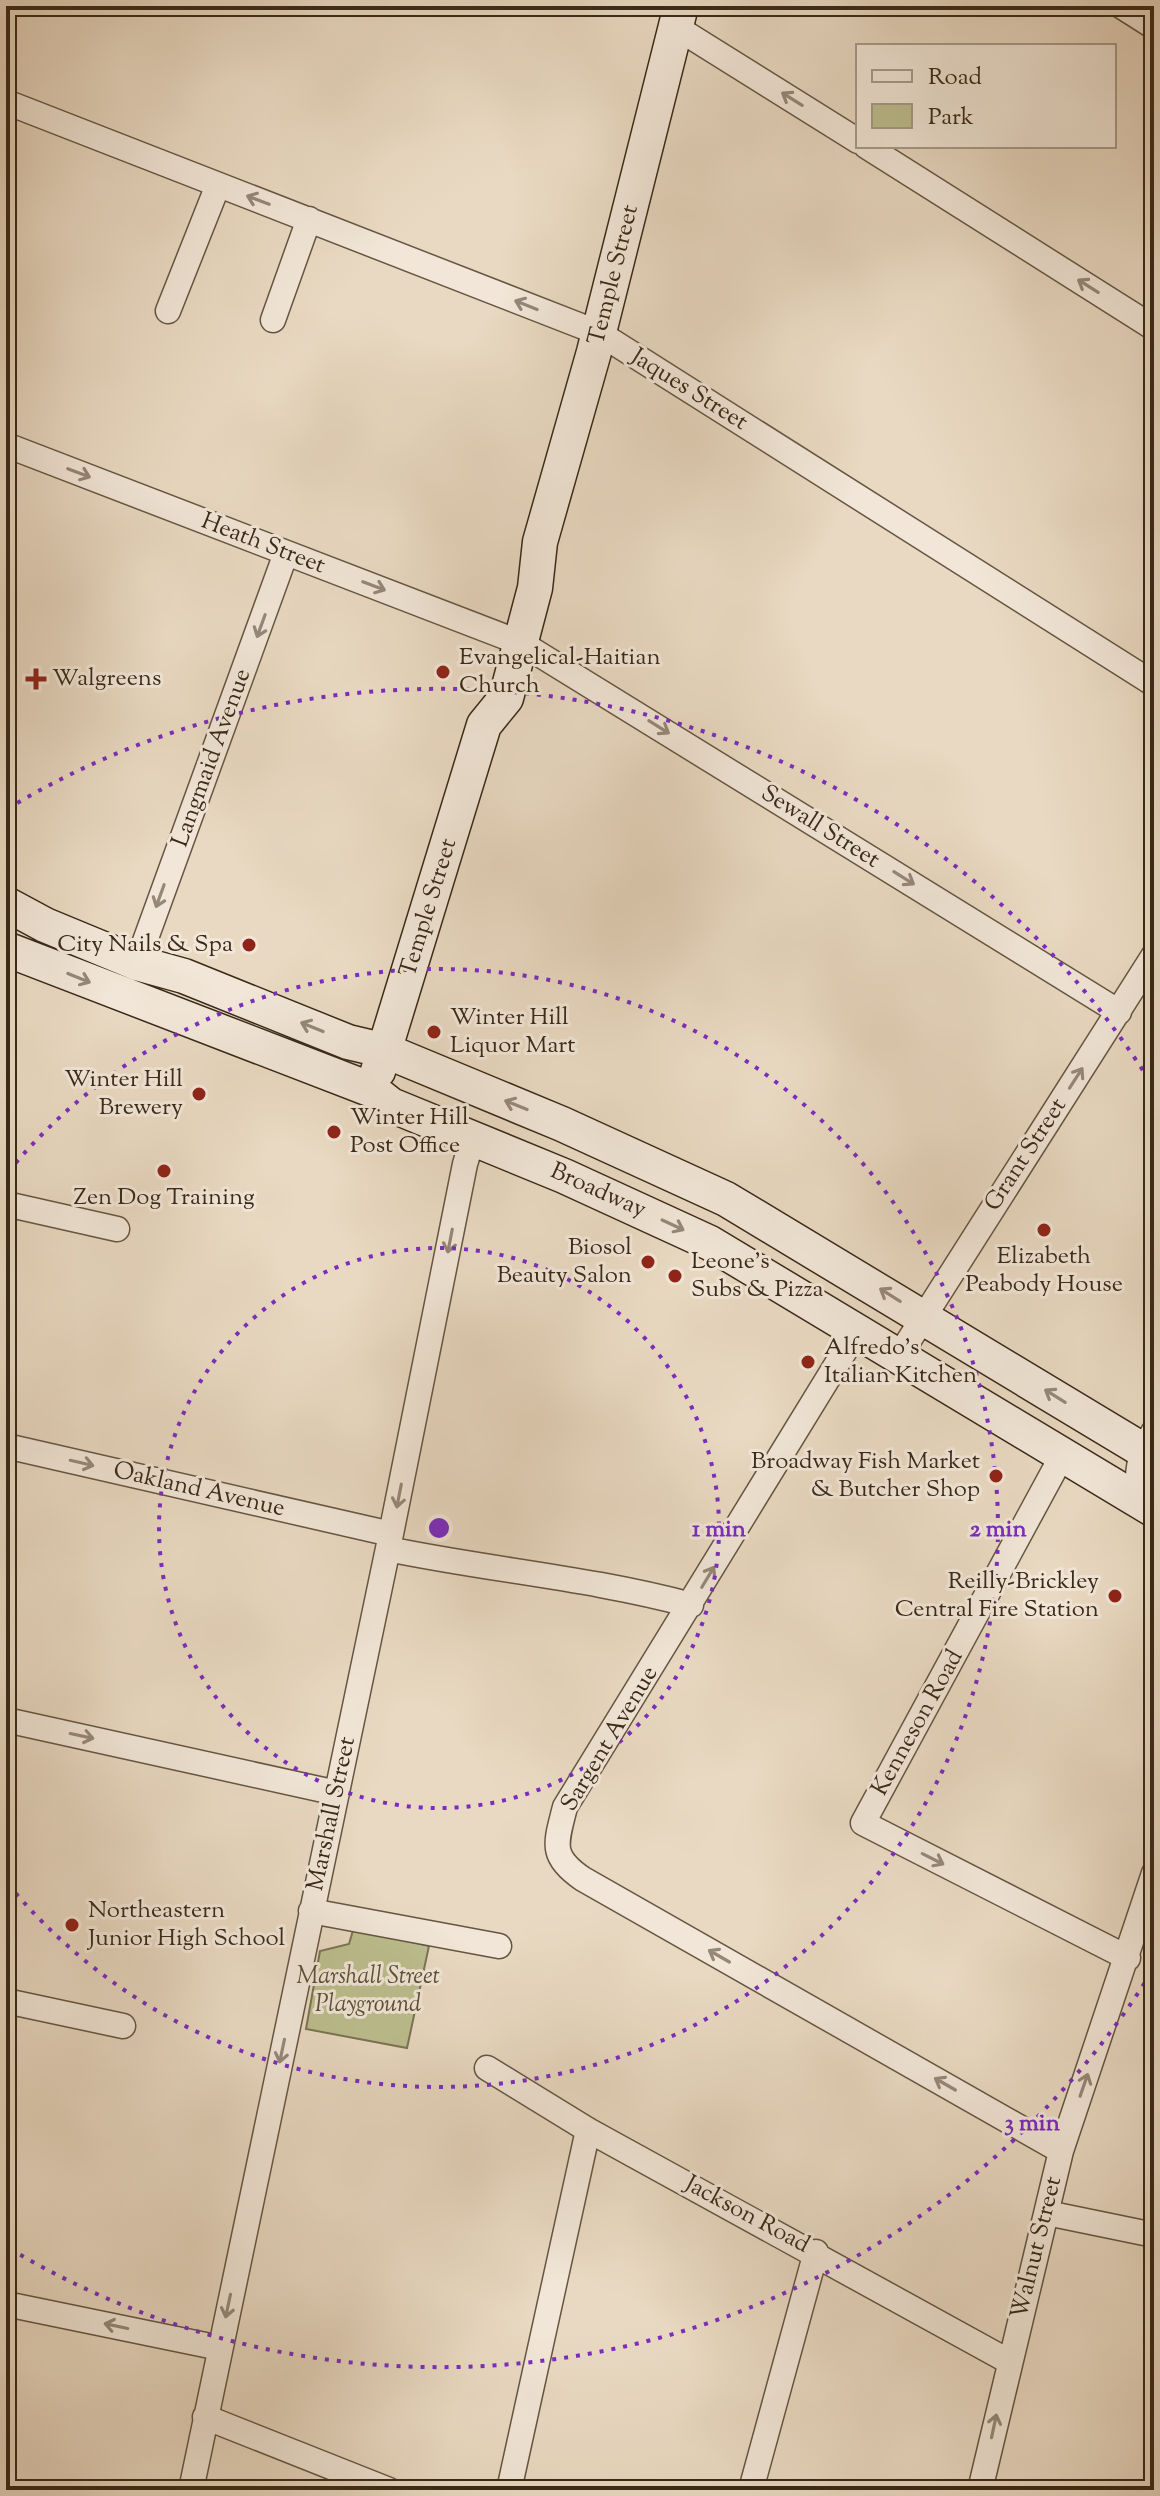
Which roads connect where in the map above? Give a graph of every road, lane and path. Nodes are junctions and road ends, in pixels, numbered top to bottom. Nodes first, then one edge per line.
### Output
1 (1121, 6) edge
2 (677, 16) edge
3 (1154, 27) edge
4 (6, 102) edge
5 (856, 140) edge
6 (869, 148) edge
7 (218, 185) junction
8 (309, 219) junction
9 (168, 311) dead end
10 (273, 320) dead end
11 (1154, 328) edge
12 (599, 333) junction
13 (6, 445) edge
14 (286, 553) junction
15 (510, 638) junction
16 (1154, 684) edge
17 (12, 907) edge
18 (6, 949) edge
19 (1154, 955) edge
20 (137, 963) junction
21 (1119, 1012) junction
22 (386, 1051) junction
23 (372, 1090) junction
24 (473, 1138) junction
25 (652, 1164) junction
26 (6, 1204) edge
27 (117, 1229) dead end
28 (922, 1315) junction
29 (857, 1331) junction
30 (899, 1356) junction
31 (1013, 1370) junction
32 (990, 1409) junction
33 (6, 1446) edge
34 (1150, 1446) edge
35 (1063, 1454) junction
36 (1146, 1505) edge
37 (390, 1542) junction
38 (691, 1605) junction
39 (6, 1720) edge
40 (337, 1793) junction
41 (1154, 1873) edge
42 (1148, 1908) edge
43 (311, 1911) junction
44 (499, 1946) dead end
45 (1128, 1958) junction
46 (6, 2001) edge
47 (123, 2026) dead end
48 (487, 2068) dead end
49 (588, 2130) junction
50 (1061, 2151) junction
51 (1047, 2213) junction
52 (1154, 2235) edge
53 (816, 2252) junction
54 (6, 2304) edge
55 (220, 2348) junction
56 (1008, 2361) junction
57 (205, 2417) junction
58 (752, 2486) dead end
59 (191, 2490) edge
60 (389, 2490) edge
61 (509, 2490) edge
62 (980, 2490) edge

1 - 3 street
5 -> 2 street
2 - 12 main road, Temple Street
4 - 7 street, Jaques Street
11 -> 6 street
8 -> 7 street, Jaques Street
7 - 9 street
8 - 10 street
12 -> 8 street, Jaques Street
12 - 15 main road, Temple Street
12 - 16 street, Jaques Street
13 -> 14 street, Heath Street
14 -> 15 street, Heath Street
14 -> 20 street, Langmaid Avenue
15 -> 21 street, Sewall Street
15 - 22 main road, Temple Street
17 - 18 main road
17 - 20 main road, Broadway
18 -> 23 main road, Broadway
19 - 21 street, Grant Street
22 -> 20 main road, Broadway
28 -> 21 street, Grant Street
22 - 23 main road, Temple Street
25 -> 22 main road, Broadway
23 - 24 main road, Broadway
24 - 25 main road
24 -> 29 main road, Broadway
24 -> 37 street, Marshall Street
28 -> 25 main road, Broadway
26 - 27 street
28 - 30 street, Grant Street
28 - 31 main road, Broadway
29 - 30 main road, Broadway
38 -> 29 street, Sargent Avenue
30 - 32 main road, Broadway
31 - 32 main road
34 -> 31 main road, Broadway
32 - 35 main road, Broadway
33 -> 37 street, Oakland Avenue
34 - 36 street
35 - 36 main road, Broadway
35 -> 45 street, Kenneson Road
37 - 38 street, Oakland Avenue
37 - 40 street, Marshall Street
50 -> 38 street, Sargent Avenue
39 -> 40 street
40 - 43 street, Marshall Street
41 - 42 street, Walnut Street
42 - 45 street, Walnut Street
43 - 44 street
43 -> 55 street, Marshall Street
50 -> 45 street, Walnut Street
46 - 47 street
48 - 49 street, Jackson Road
49 - 53 street, Jackson Road
49 - 61 street
50 - 51 street, Walnut Street
51 - 52 street
51 - 56 street, Walnut Street
53 - 56 street, Jackson Road
53 - 58 street
55 -> 54 street
55 - 57 street, Marshall Street
62 -> 56 street, Walnut Street
57 - 59 street, Marshall Street
57 - 60 street

